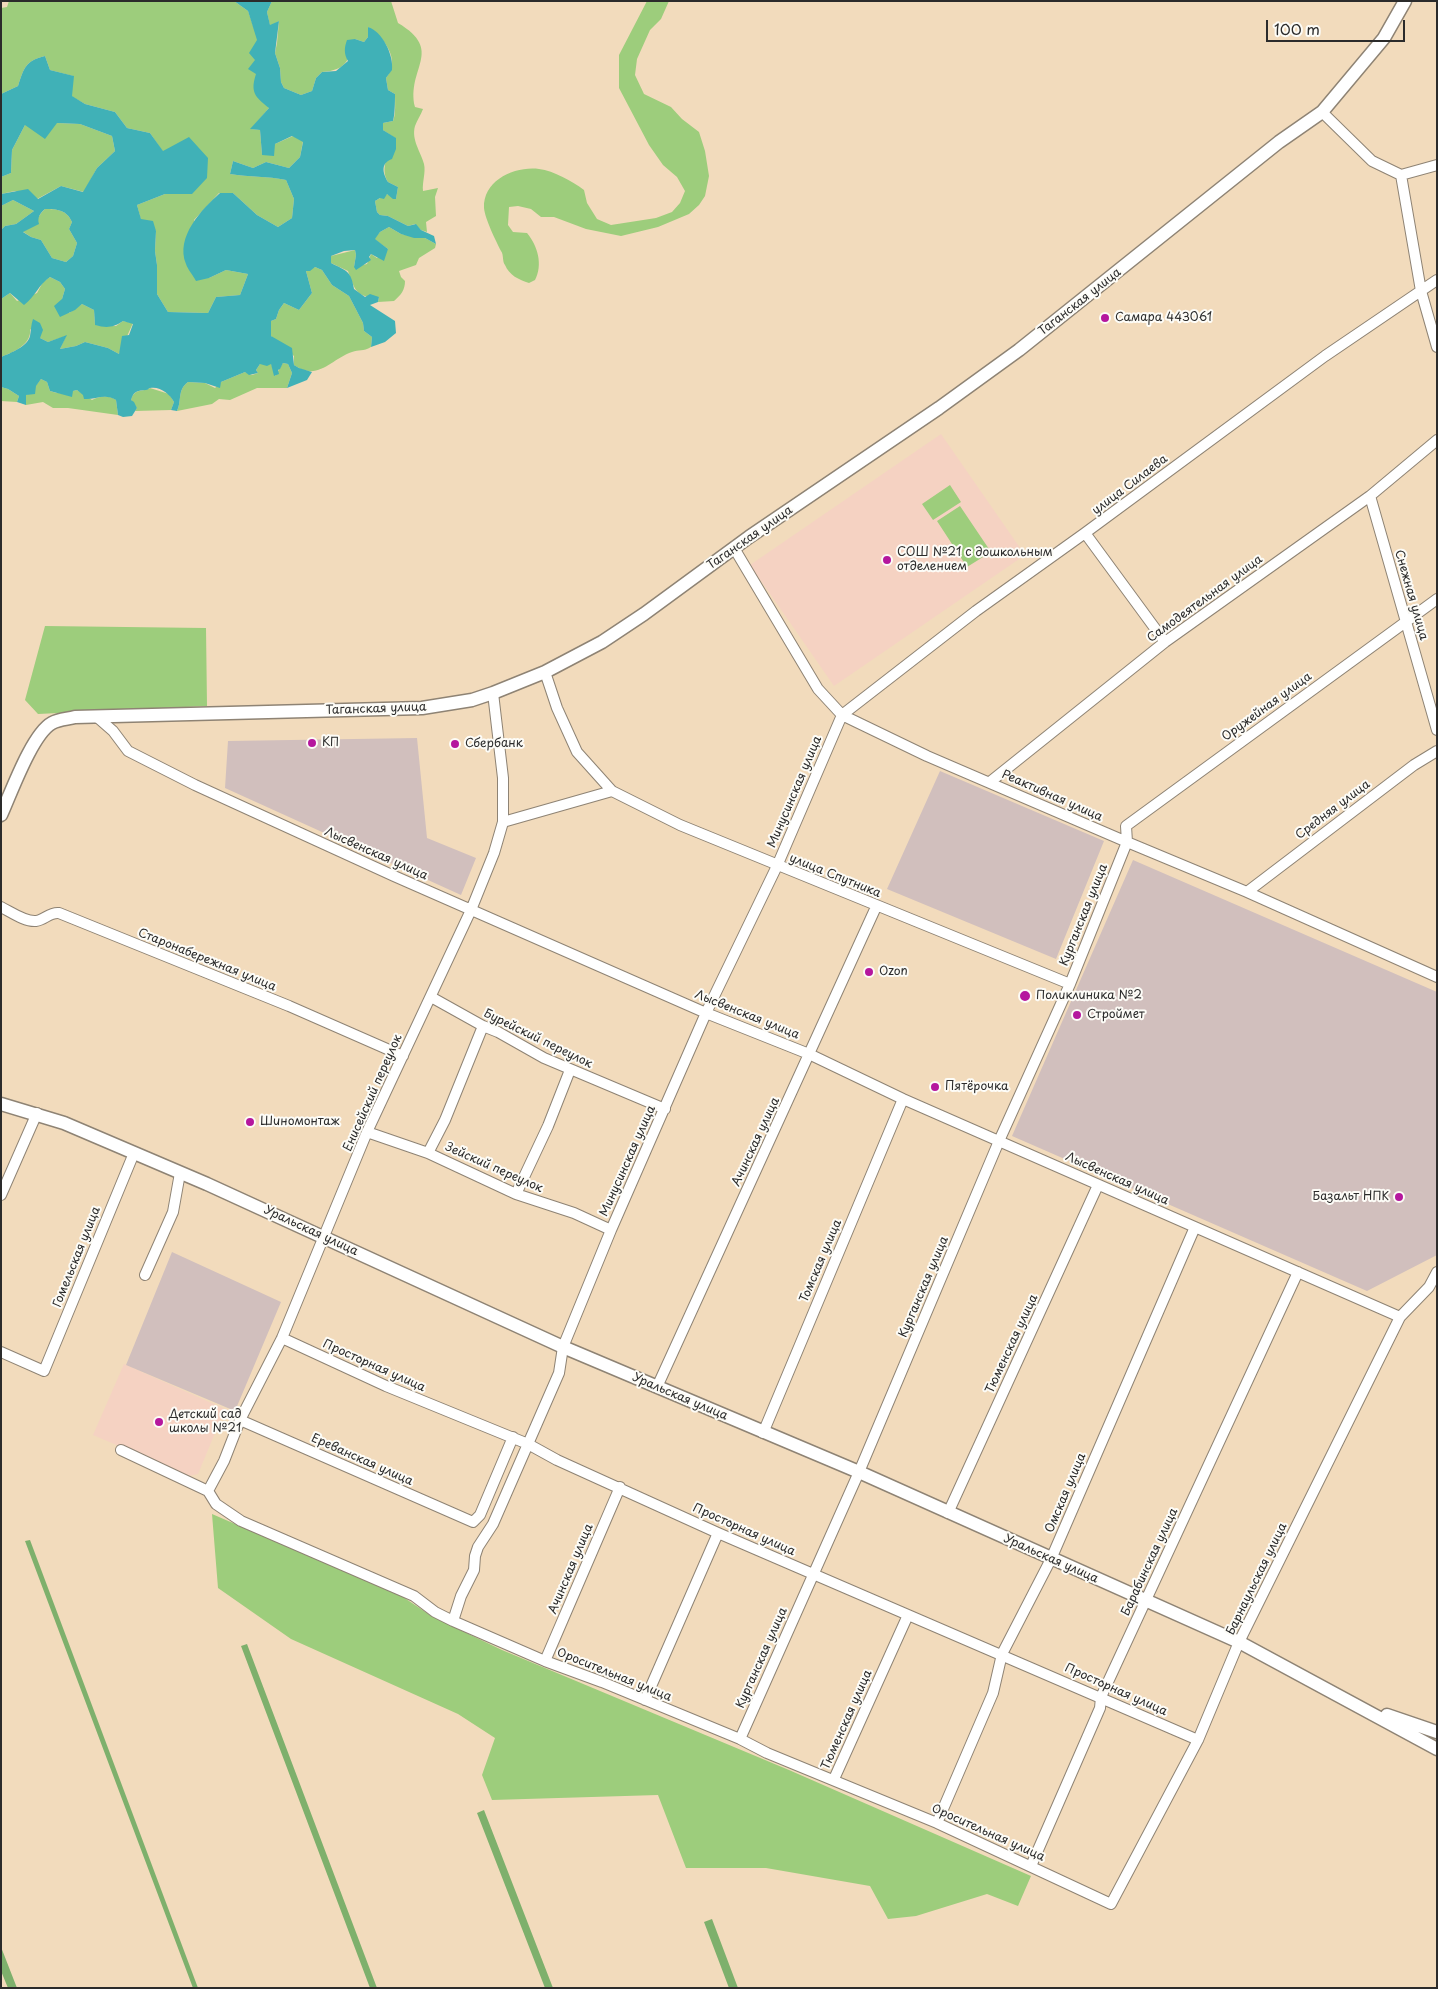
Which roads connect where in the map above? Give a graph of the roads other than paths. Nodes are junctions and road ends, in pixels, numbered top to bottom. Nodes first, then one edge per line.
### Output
1 (1404, 1) edge
2 (1322, 112) junction
3 (1437, 165) edge
4 (1401, 175) junction
5 (1437, 280) edge
6 (1421, 291) junction
7 (1437, 347) edge
8 (1437, 440) edge
9 (1370, 496) junction
10 (1085, 533) junction
11 (734, 548) junction
12 (1437, 599) edge
13 (1405, 621) junction
14 (1165, 642) junction
15 (545, 672) junction
16 (493, 693) junction
17 (842, 715) junction
18 (97, 717) junction
19 (1437, 730) edge
20 (1437, 751) edge
21 (990, 782) junction
22 (612, 790) junction
23 (1, 815) edge
24 (503, 822) junction
25 (1127, 842) junction
26 (777, 866) junction
27 (1247, 892) junction
28 (876, 906) junction
29 (1, 907) edge
30 (471, 910) junction
31 (1437, 977) edge
32 (1070, 984) junction
33 (430, 997) junction
34 (706, 1013) junction
35 (483, 1026) junction
36 (809, 1054) junction
37 (403, 1056) junction
38 (570, 1070) junction
39 (903, 1099) junction
40 (1, 1104) edge
41 (665, 1110) junction
42 (37, 1114) junction
43 (367, 1132) junction
44 (999, 1141) junction
45 (134, 1153) junction
46 (428, 1153) junction
47 (180, 1173) junction
48 (1098, 1185) junction
49 (516, 1194) junction
50 (1, 1195) edge
51 (1194, 1227) junction
52 (611, 1230) junction
53 (325, 1237) junction
54 (1298, 1272) junction
55 (1437, 1272) edge
56 (146, 1275) dead end
57 (1400, 1317) junction
58 (282, 1338) junction
59 (563, 1347) junction
60 (1, 1352) edge
61 (657, 1387) junction
62 (240, 1420) junction
63 (763, 1433) junction
64 (513, 1437) junction
65 (528, 1444) junction
66 (121, 1450) dead end
67 (859, 1472) junction
68 (620, 1487) junction
69 (208, 1491) junction
70 (948, 1513) junction
71 (718, 1533) junction
72 (1051, 1559) junction
73 (813, 1574) junction
74 (1146, 1601) junction
75 (908, 1615) junction
76 (454, 1621) junction
77 (1239, 1642) junction
78 (1002, 1654) junction
79 (545, 1661) junction
80 (1100, 1697) junction
81 (645, 1700) junction
82 (1354, 1703) junction
83 (1437, 1732) edge
84 (740, 1739) junction
85 (1198, 1740) junction
86 (1437, 1749) edge
87 (834, 1779) junction
88 (937, 1823) junction
89 (1031, 1866) junction
90 (1111, 1904) joint

1 - 2 main road, Таганская улица
2 - 4 street
2 - 11 main road, Таганская улица
3 - 4 street
4 - 6 street
5 - 6 street, улица Силаева
6 - 7 street
6 - 10 street, улица Силаева
8 - 9 street, Самодеятельная улица
9 - 13 street, Снежная улица
9 - 14 street, Самодеятельная улица
10 - 14 street
10 - 17 street, улица Силаева
11 - 15 main road, Таганская улица
11 - 17 street, Реактивная улица
12 - 13 street, Оружейная улица
13 - 19 street, Снежная улица
13 - 25 street, Оружейная улица
14 - 21 street, Самодеятельная улица
15 - 16 main road, Таганская улица
15 - 22 street, улица Спутника
16 - 18 main road, Таганская улица
16 - 24 street, Енисейский переулок
17 - 21 street, Реактивная улица
17 - 26 street, Минусинская улица
18 - 23 main road, Таганская улица
18 - 30 street, Лысвенская улица
20 - 27 street, Средняя улица
21 - 25 street, Реактивная улица
22 - 24 street
22 - 26 street, улица Спутника
24 - 30 street, Енисейский переулок
25 - 27 street, Реактивная улица
25 - 32 street, Курганская улица
26 - 28 street, улица Спутника
26 - 34 street, Минусинская улица
27 - 31 street, Реактивная улица
28 - 32 street, улица Спутника
28 - 36 street, Ачинская улица
29 - 37 street, Старонабережная улица
30 - 33 street, Енисейский переулок
30 - 34 street, Лысвенская улица
32 - 44 street, Курганская улица
33 - 35 street, Бурейский переулок
33 - 37 street, Енисейский переулок
34 - 36 street, Лысвенская улица
34 - 41 street, Минусинская улица
35 - 38 street, Бурейский переулок
35 - 46 street
36 - 39 street, Лысвенская улица
36 - 61 street, Ачинская улица
37 - 43 street, Енисейский переулок
38 - 41 street, Бурейский переулок
38 - 49 street
39 - 44 street, Лысвенская улица
39 - 63 street, Томская улица
40 - 42 main road, Уральская улица
41 - 52 street, Минусинская улица
42 - 45 main road, Уральская улица
42 - 50 street
43 - 46 street, Зейский переулок
43 - 53 street, Енисейский переулок
44 - 48 street, Лысвенская улица
44 - 67 street, Курганская улица
45 - 47 main road, Уральская улица
45 - 60 street, Гомельская улица
46 - 49 street, Зейский переулок
47 - 53 main road, Уральская улица
47 - 56 street
48 - 51 street, Лысвенская улица
48 - 70 street, Тюменская улица
49 - 52 street, Зейский переулок
51 - 54 street, Лысвенская улица
51 - 72 street, Омская улица
52 - 59 street, Минусинская улица
53 - 58 street, Енисейский переулок
53 - 59 main road, Уральская улица
54 - 57 street, Лысвенская улица
54 - 74 street, Барабинская улица
55 - 57 street, Барнаульская улица
57 - 77 street, Барнаульская улица
58 - 62 street, Енисейский переулок
58 - 64 street, Просторная улица
59 - 61 main road, Уральская улица
59 - 65 street, Минусинская улица
61 - 63 main road, Уральская улица
62 - 64 street, Ереванская улица
62 - 69 street, Енисейский переулок
63 - 67 main road, Уральская улица
64 - 65 street, Просторная улица
65 - 68 street, Просторная улица
65 - 76 street, Минусинская улица
66 - 69 street, Оросительная улица
67 - 70 main road, Уральская улица
67 - 73 street, Курганская улица
68 - 71 street, Просторная улица
68 - 79 street, Ачинская улица
69 - 76 street, Оросительная улица
70 - 72 main road, Уральская улица
71 - 73 street, Просторная улица
71 - 81 street
72 - 74 main road, Уральская улица
72 - 78 street, Омская улица
73 - 75 street, Просторная улица
73 - 84 street, Курганская улица
74 - 77 main road, Уральская улица
74 - 80 street, Барабинская улица
75 - 78 street, Просторная улица
75 - 87 street, Тюменская улица
76 - 79 street, Оросительная улица
77 - 82 main road, Уральская улица
77 - 85 street, Барнаульская улица
78 - 80 street, Просторная улица
78 - 88 street, Омская улица
79 - 81 street, Оросительная улица
80 - 85 street, Просторная улица
80 - 89 street, Барабинская улица
81 - 84 street, Оросительная улица
82 - 83 main road, Уральская улица
82 - 86 main road, Уральская улица
84 - 87 street, Оросительная улица
85 - 90 street, Барнаульская улица
87 - 88 street, Оросительная улица
88 - 89 street, Оросительная улица
89 - 90 street, Оросительная улица

